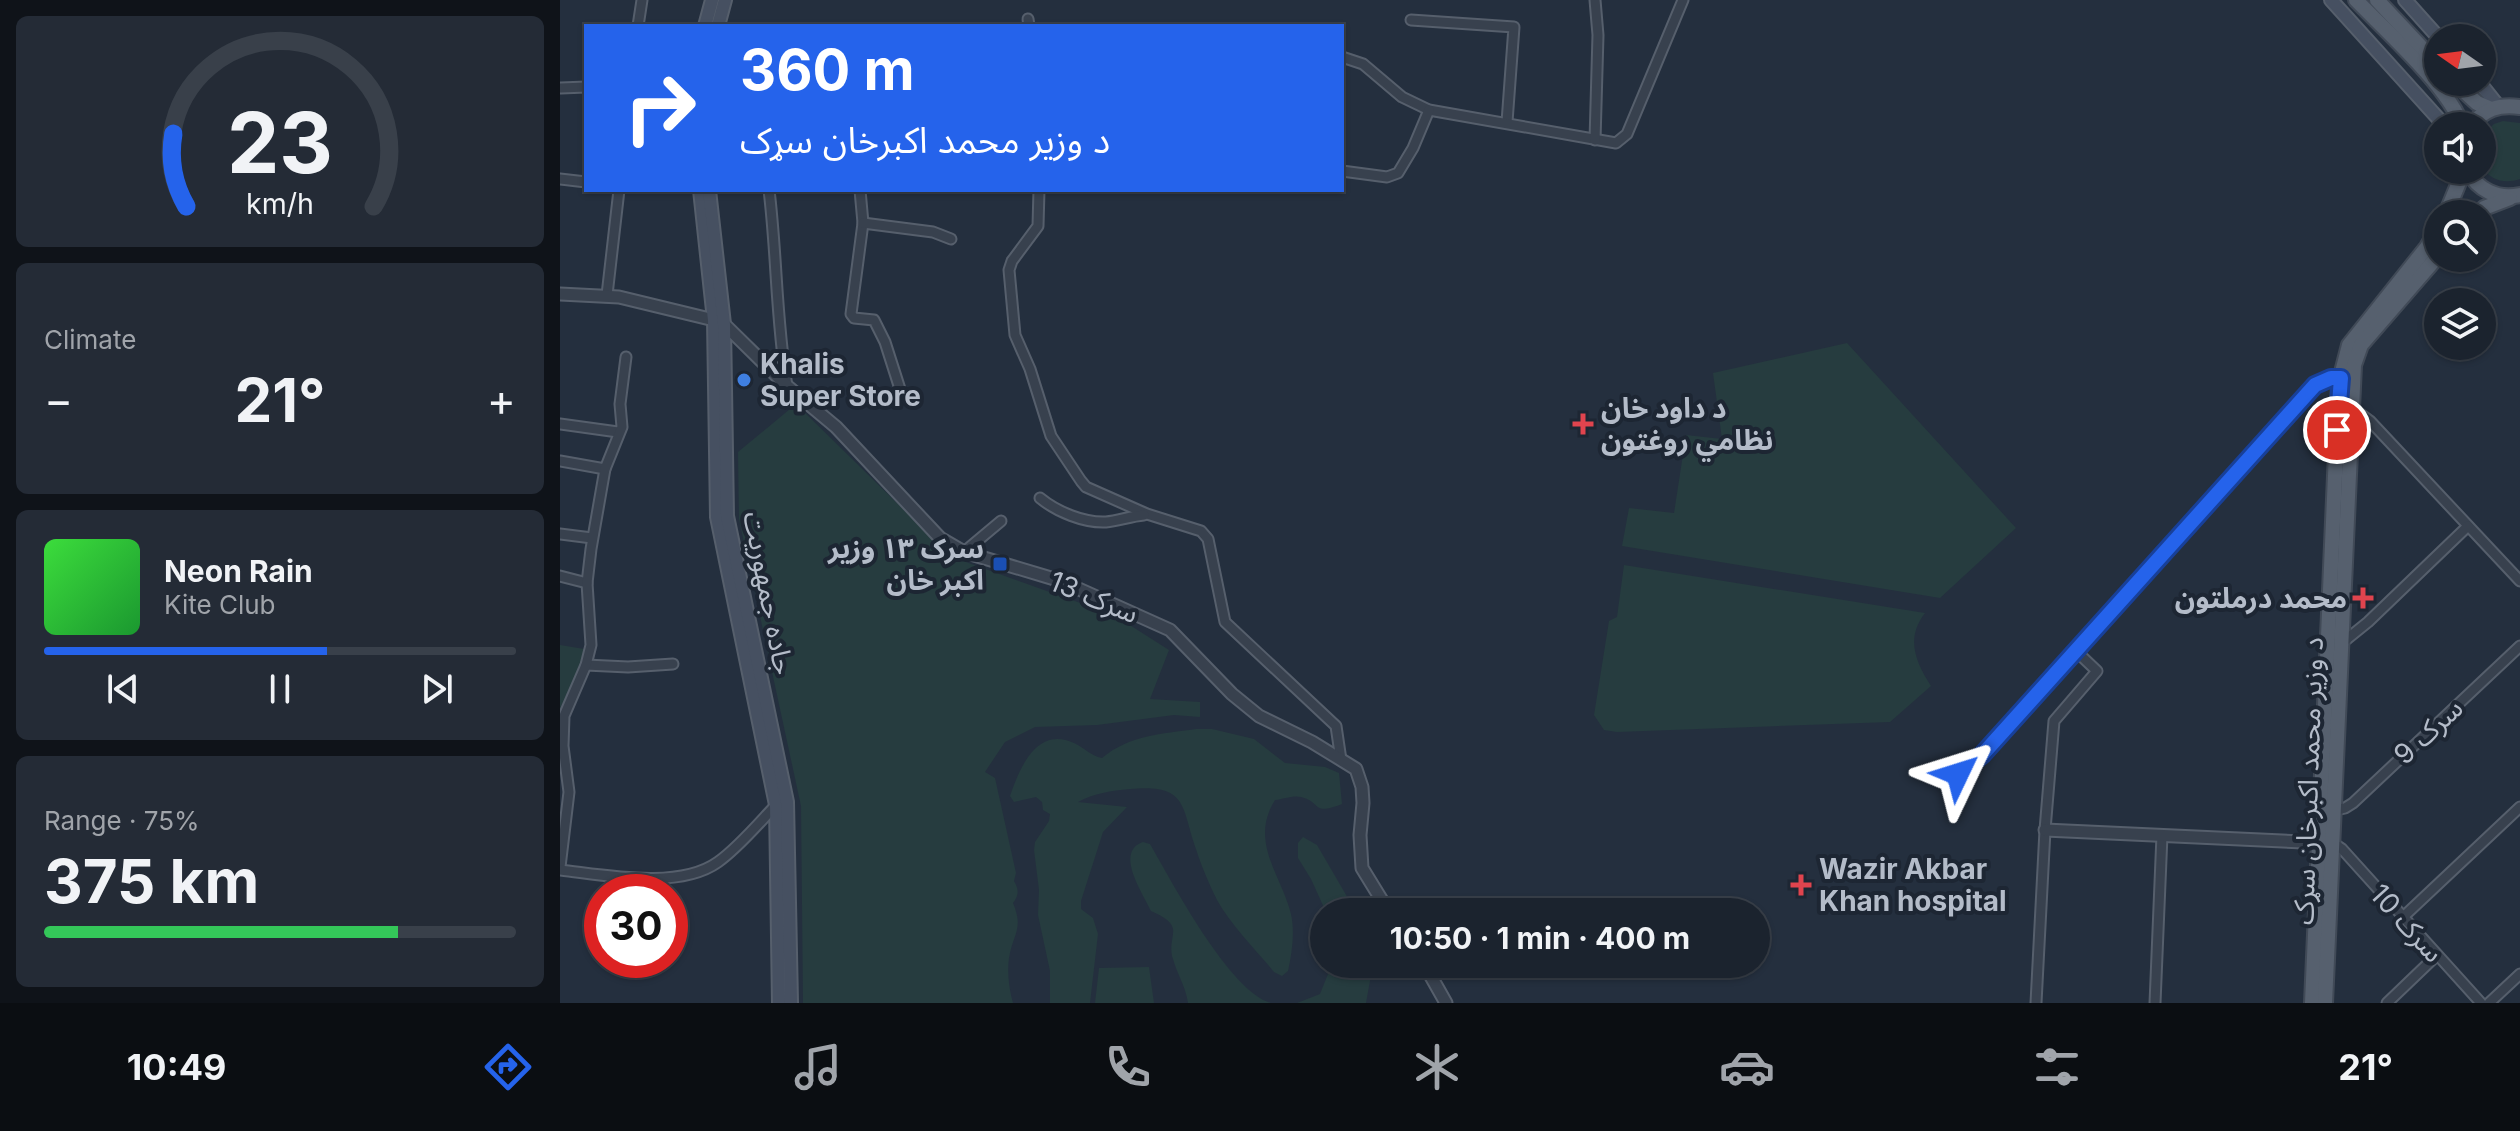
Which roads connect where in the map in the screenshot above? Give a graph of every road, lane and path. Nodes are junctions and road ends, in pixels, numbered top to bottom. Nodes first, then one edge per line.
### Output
1 (642, 0) edge
2 (712, 0) edge
3 (725, 0) edge
4 (1595, 0) edge
5 (1683, 0) edge
6 (2331, 0) edge
7 (2356, 0) edge
8 (2377, 0) edge
9 (2405, 0) edge
10 (1411, 20) dead end
11 (638, 24) edge
12 (706, 24) edge
13 (719, 24) edge
14 (2426, 24) edge
15 (2424, 50) edge
16 (1344, 58) edge
17 (584, 87) edge
18 (561, 88) edge
19 (2469, 96) edge
20 (2507, 106) edge
21 (1429, 110) junction
22 (2432, 112) edge
23 (2457, 112) edge
24 (1507, 122) junction
25 (1595, 140) junction
26 (1344, 171) edge
27 (560, 179) edge
28 (584, 182) edge
29 (2477, 184) edge
30 (619, 192) edge
31 (700, 192) edge
32 (709, 192) edge
33 (769, 192) edge
34 (860, 192) edge
35 (1039, 192) edge
36 (2517, 196) edge
37 (2496, 202) edge
38 (863, 223) junction
39 (951, 239) dead end
40 (2424, 251) edge
41 (2424, 272) edge
42 (560, 294) edge
43 (607, 295) junction
44 (719, 322) junction
45 (626, 357) dead end
46 (2347, 378) junction
47 (787, 386) junction
48 (900, 389) dead end
49 (2351, 407) junction
50 (560, 424) edge
51 (618, 432) junction
52 (560, 461) edge
53 (605, 469) junction
54 (1040, 498) dead end
55 (1147, 514) junction
56 (1001, 521) dead end
57 (2468, 526) junction
58 (560, 534) edge
59 (592, 538) junction
60 (964, 552) junction
61 (560, 576) edge
62 (2520, 581) edge
63 (587, 583) junction
64 (2333, 644) junction
65 (2520, 646) edge
66 (2076, 651) junction
67 (673, 664) dead end
68 (586, 665) junction
69 (562, 739) edge
70 (1341, 760) junction
71 (1958, 774) dead end
72 (776, 805) junction
73 (564, 806) edge
74 (2520, 807) edge
75 (2327, 811) junction
76 (2045, 830) junction
77 (2162, 835) junction
78 (2326, 844) junction
79 (560, 869) edge
80 (1380, 898) edge
81 (2402, 918) junction
82 (2436, 956) junction
83 (2520, 974) edge
84 (1432, 978) edge
85 (779, 1003) edge
86 (791, 1003) edge
87 (1446, 1003) edge
88 (2036, 1003) edge
89 (2155, 1003) edge
90 (2312, 1003) edge
91 (2325, 1003) edge
92 (2387, 1003) edge
93 (2481, 1003) edge
94 (2489, 1003) edge

1 - 11 street
2 - 12 main road
3 - 13 main road
4 - 25 street
5 - 25 street
6 - 22 main road
7 - 23 main road
8 - 15 main road
9 - 14 main road
10 - 24 street
16 - 21 street
17 - 18 street
19 - 20 main road
21 - 24 street
21 - 26 street
24 - 25 street
27 - 28 street
29 - 36 main road
30 - 43 street
31 - 44 main road, جاده جمهوریت
32 - 44 main road, جاده جمهوریت
33 - 47 street
34 - 38 street
35 - 55 street
36 - 37 main road
38 - 39 street
38 - 48 street
40 - 46 main road, د وزیر محمد اکبرخان سړک
41 - 46 main road, د وزیر محمد اکبرخان سړک
42 - 43 street
43 - 44 street
44 - 47 street, سرک 13
44 - 72 main road, جاده جمهوریت
44 - 86 main road, جاده جمهوریت
45 - 51 street
46 - 49 main road, د وزیر محمد اکبرخان سړک
46 - 64 main road, د وزیر محمد اکبرخان سړک
46 - 66 street
47 - 60 street, سرک 13
49 - 57 street
49 - 64 main road, د وزیر محمد اکبرخان سړک
50 - 51 street
51 - 53 street
52 - 53 street
53 - 59 street
54 - 55 street
55 - 70 street
56 - 60 street
57 - 62 street
57 - 64 street
58 - 59 street
59 - 63 street
60 - 70 street, سرک 13
61 - 63 street
63 - 68 street
64 - 75 main road, د وزیر محمد اکبرخان سړک
65 - 75 street, سرک 9
66 - 71 street
66 - 76 street
67 - 68 street
68 - 69 street
69 - 73 street
70 - 80 street, سرک 13
72 - 79 street
72 - 85 main road, جاده جمهوریت
73 - 79 street
74 - 81 street
75 - 78 main road, د وزیر محمد اکبرخان سړک
76 - 77 street
76 - 88 street
77 - 78 street
77 - 89 street
78 - 81 street, سرک 10
78 - 90 main road
78 - 91 main road, د وزیر محمد اکبرخان سړک
81 - 82 street, سرک 10
82 - 92 street
82 - 93 street, سرک 10
83 - 94 street
84 - 87 street

